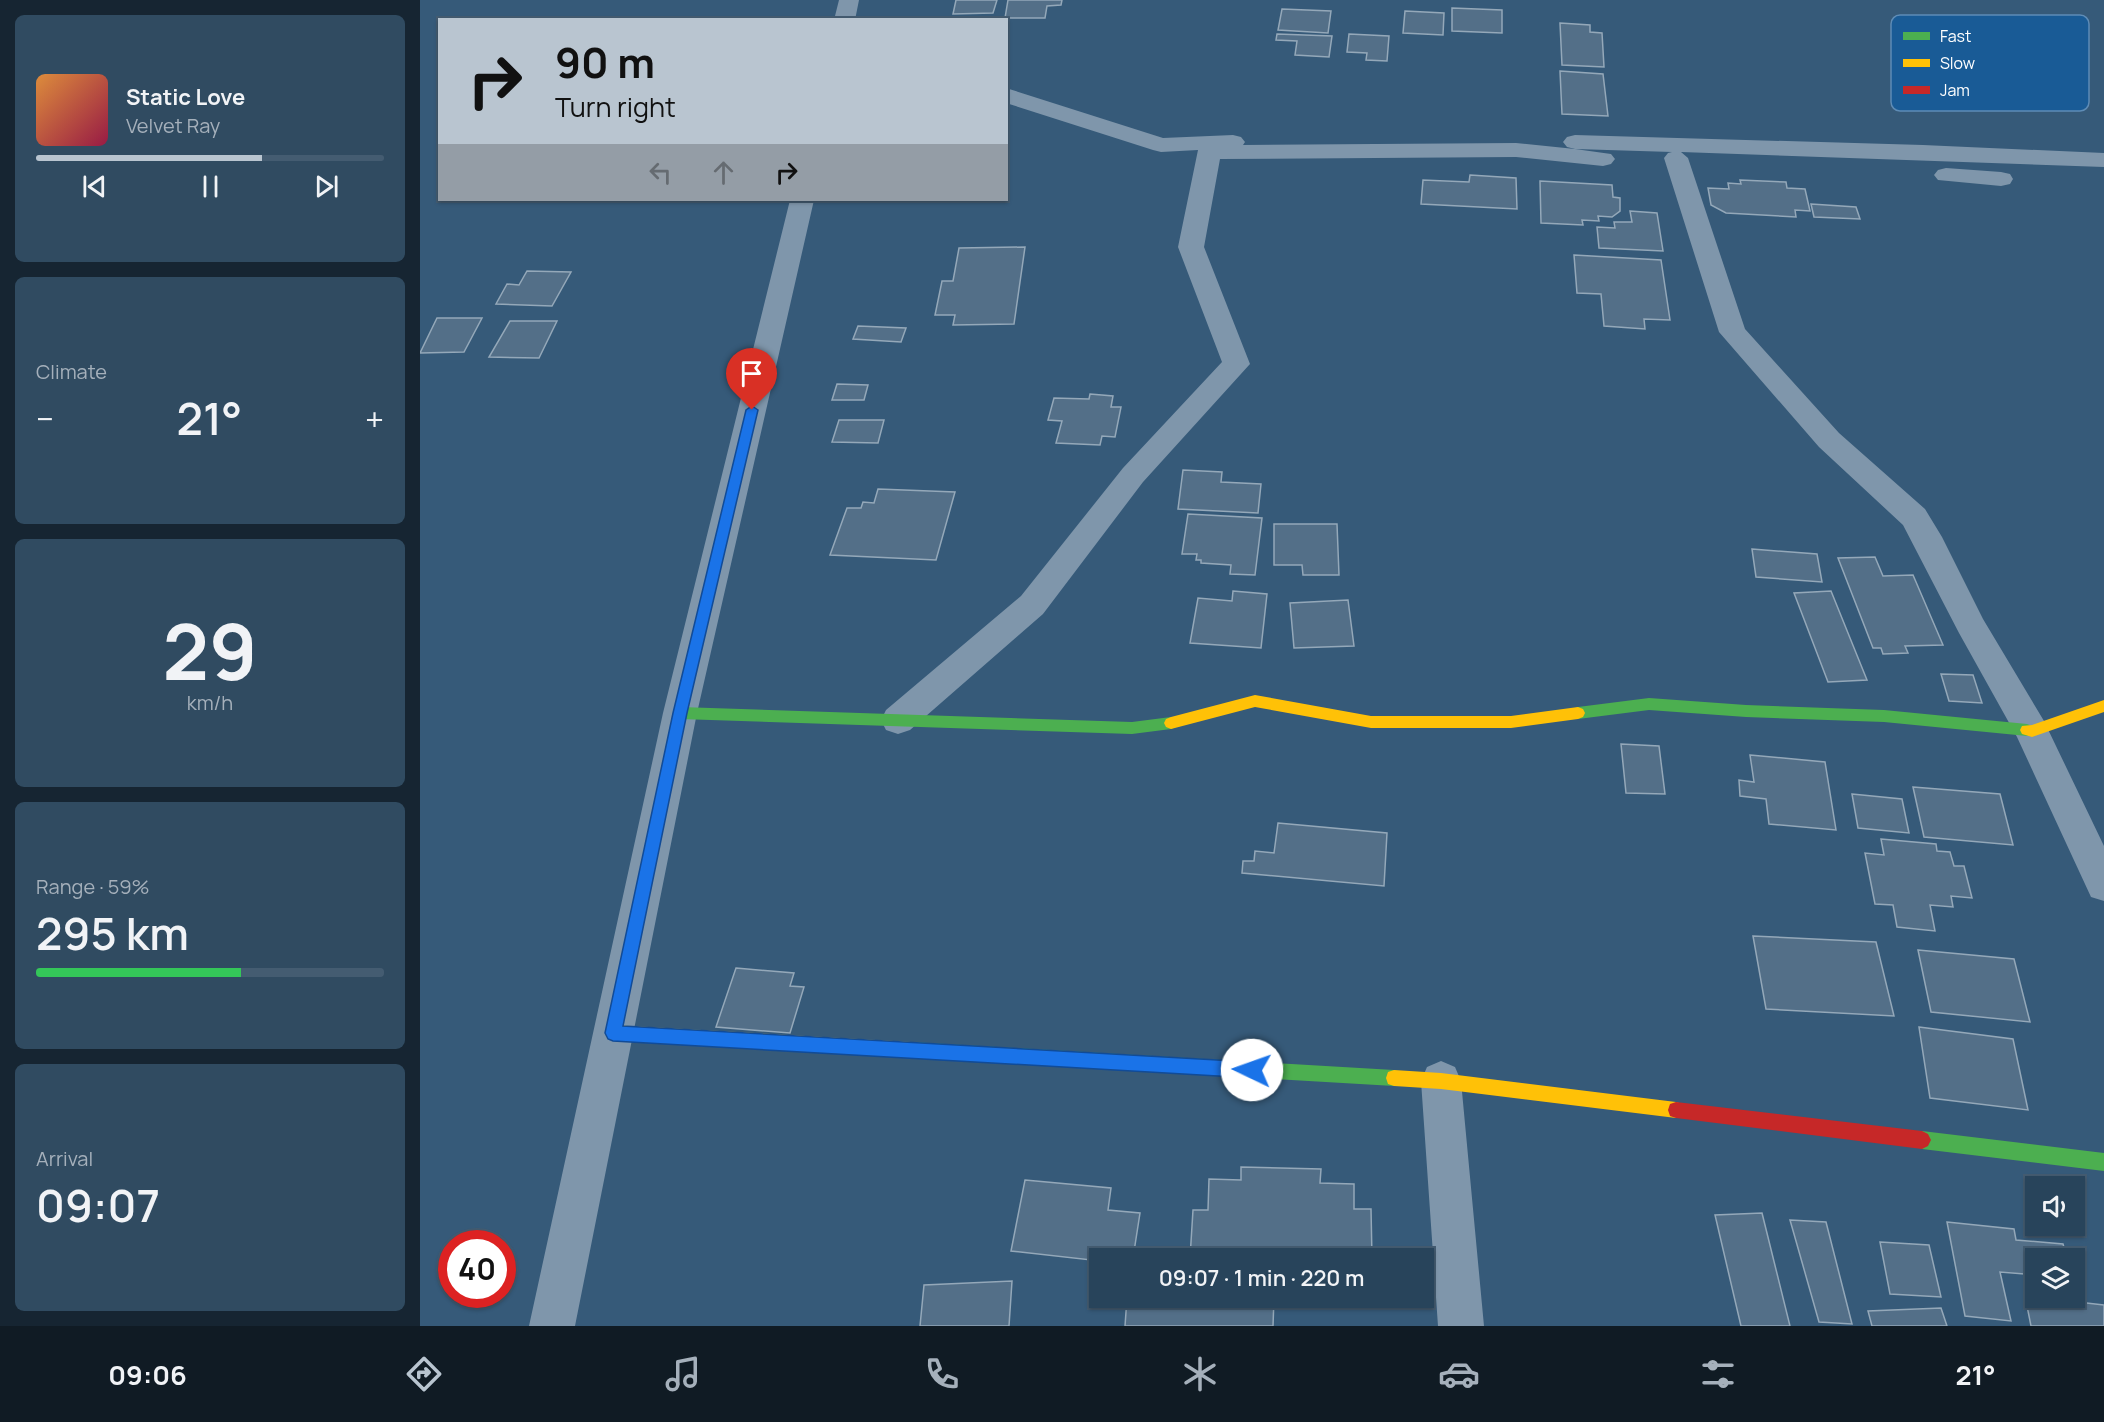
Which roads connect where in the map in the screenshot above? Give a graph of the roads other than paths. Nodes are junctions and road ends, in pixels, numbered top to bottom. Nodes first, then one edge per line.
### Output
1 (849, 0) edge
2 (844, 18) edge
3 (1008, 95) edge
4 (1651, 144) junction
5 (1676, 158) junction
6 (1603, 159) junction
7 (2104, 160) edge
8 (2001, 179) dead end
9 (802, 201) edge
10 (2104, 706) edge
11 (680, 713) junction
12 (898, 720) junction
13 (2032, 731) junction
14 (2104, 885) edge
15 (613, 1033) junction
16 (1441, 1081) junction
17 (2104, 1162) edge
18 (552, 1326) edge
19 (1461, 1326) edge

1 - 2 street
3 - 4 street
4 - 6 street
4 - 7 street
5 - 6 street
5 - 8 street
5 - 13 street
6 - 12 street
9 - 11 street
10 - 13 street
11 - 12 street
11 - 15 street
12 - 13 street
13 - 14 street
15 - 16 street
15 - 18 street
16 - 17 street
16 - 19 street

